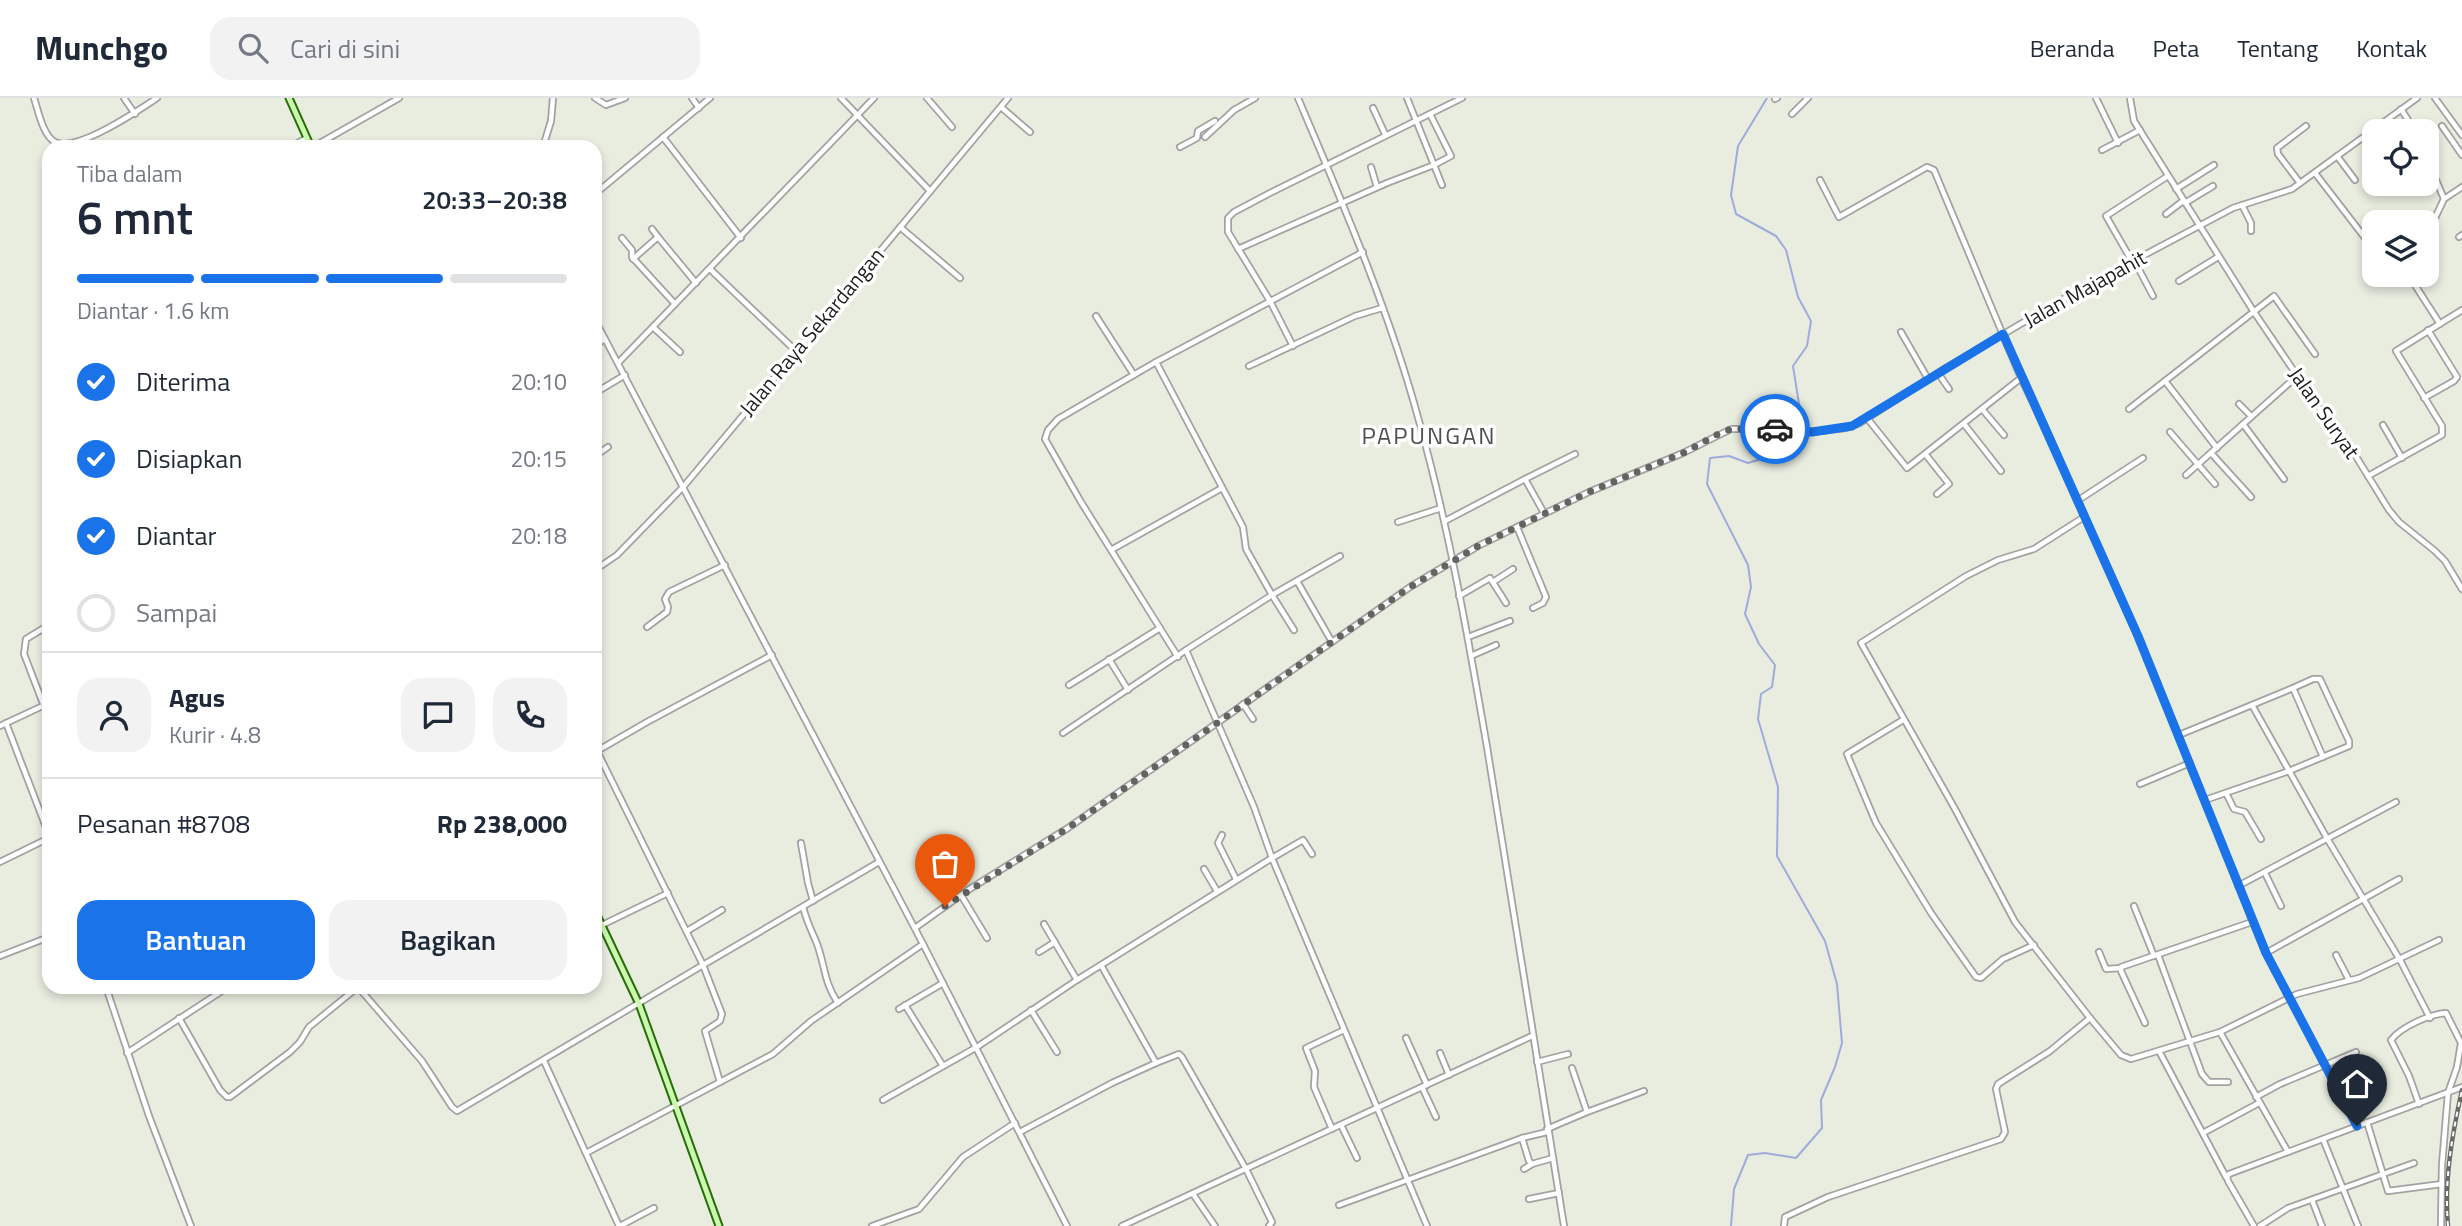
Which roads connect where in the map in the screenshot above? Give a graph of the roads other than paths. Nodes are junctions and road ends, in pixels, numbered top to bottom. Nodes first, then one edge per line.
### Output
1 (34, 98) edge
2 (124, 98) edge
3 (157, 98) edge
4 (289, 98) edge
5 (399, 98) edge
6 (563, 98) edge
7 (595, 98) edge
8 (625, 98) edge
9 (692, 98) edge
10 (710, 98) edge
11 (841, 98) edge
12 (874, 98) edge
13 (927, 98) edge
14 (1008, 98) edge
15 (1255, 98) edge
16 (1298, 98) edge
17 (1407, 98) edge
18 (1462, 98) edge
19 (1808, 98) edge
20 (2096, 98) edge
21 (2130, 98) edge
22 (2415, 98) edge
23 (2435, 98) edge
24 (554, 99) edge
25 (1001, 107) junction
26 (1373, 107) dead end
27 (699, 108) junction
28 (2401, 108) junction
29 (135, 114) junction
30 (1430, 114) junction
31 (1792, 114) dead end
32 (858, 116) junction
33 (2408, 119) edge
34 (1215, 121) dead end
35 (1416, 121) junction
36 (2306, 126) dead end
37 (2442, 126) dead end
38 (951, 127) dead end
39 (2140, 131) junction
40 (1030, 132) dead end
41 (1385, 134) junction
42 (2462, 135) edge
43 (663, 137) junction
44 (307, 138) joint
45 (1205, 138) dead end
46 (52, 140) edge
47 (74, 140) edge
48 (303, 140) edge
49 (324, 140) edge
50 (545, 140) edge
51 (2118, 143) junction
52 (1180, 147) dead end
53 (2102, 150) dead end
54 (2462, 155) edge
55 (2337, 156) junction
56 (1434, 165) junction
57 (2214, 165) dead end
58 (1327, 166) junction
59 (1371, 167) dead end
60 (2315, 173) junction
61 (2168, 176) junction
62 (1820, 180) dead end
63 (2355, 180) dead end
64 (2300, 183) junction
65 (1442, 185) dead end
66 (1377, 187) junction
67 (2213, 187) dead end
68 (2462, 187) edge
69 (602, 188) edge
70 (2439, 188) edge
71 (2176, 189) junction
72 (930, 191) junction
73 (2444, 200) junction
74 (2184, 202) junction
75 (1343, 203) junction
76 (2242, 205) junction
77 (2439, 210) edge
78 (2166, 214) dead end
79 (2199, 227) junction
80 (900, 228) junction
81 (652, 229) dead end
82 (2251, 232) dead end
83 (2362, 234) edge
84 (658, 237) junction
85 (622, 238) dead end
86 (740, 238) junction
87 (1238, 249) junction
88 (1363, 252) junction
89 (2218, 257) junction
90 (633, 259) junction
91 (2134, 262) junction
92 (710, 269) junction
93 (960, 278) dead end
94 (2179, 281) dead end
95 (696, 283) junction
96 (2417, 287) edge
97 (2153, 296) dead end
98 (1270, 301) junction
99 (675, 304) junction
100 (1382, 308) junction
101 (2462, 310) edge
102 (2254, 312) junction
103 (1096, 316) dead end
104 (2441, 324) junction
105 (653, 327) junction
106 (2428, 330) junction
107 (1901, 332) dead end
108 (602, 333) edge
109 (2003, 334) junction
110 (605, 339) junction
111 (602, 341) edge
112 (1293, 346) junction
113 (680, 352) dead end
114 (797, 352) junction
115 (2315, 354) dead end
116 (1156, 362) junction
117 (618, 363) junction
118 (1249, 366) dead end
119 (1938, 373) junction
120 (625, 375) junction
121 (1134, 375) junction
122 (2297, 376) junction
123 (2021, 378) junction
124 (1928, 379) junction
125 (2165, 381) junction
126 (602, 389) edge
127 (1949, 389) dead end
128 (2424, 398) junction
129 (2239, 404) dead end
130 (1982, 409) junction
131 (2129, 409) dead end
132 (2251, 416) junction
133 (1867, 418) junction
134 (1964, 424) junction
135 (2243, 424) junction
136 (2383, 425) dead end
137 (2170, 432) dead end
138 (2004, 435) dead end
139 (608, 447) dead end
140 (2217, 448) junction
141 (602, 451) edge
142 (2211, 453) junction
143 (1575, 454) dead end
144 (1926, 455) junction
145 (2143, 458) dead end
146 (2402, 458) junction
147 (2198, 465) junction
148 (2001, 471) dead end
149 (2186, 475) dead end
150 (2368, 476) junction
151 (1525, 479) junction
152 (2284, 479) dead end
153 (2216, 484) dead end
154 (684, 486) junction
155 (1222, 488) junction
156 (1937, 494) dead end
157 (2251, 497) dead end
158 (2077, 501) junction
159 (1441, 508) junction
160 (1544, 513) junction
161 (2084, 517) junction
162 (1445, 521) junction
163 (1398, 522) dead end
164 (1517, 527) junction
165 (1111, 551) junction
166 (1340, 556) dead end
167 (1454, 561) junction
168 (725, 565) junction
169 (602, 566) edge
170 (1513, 569) dead end
171 (1297, 581) junction
172 (1493, 582) junction
173 (2462, 589) edge
174 (1272, 595) junction
175 (1459, 596) junction
176 (1506, 603) dead end
177 (1533, 608) dead end
178 (1510, 621) dead end
179 (647, 626) dead end
180 (1160, 628) junction
181 (42, 629) edge
182 (1294, 630) dead end
183 (1468, 637) junction
184 (1332, 642) junction
185 (1496, 645) dead end
186 (1186, 650) junction
187 (772, 655) junction
188 (1471, 656) junction
189 (1178, 657) junction
190 (1109, 659) junction
191 (1069, 685) dead end
192 (2294, 688) junction
193 (1128, 690) junction
194 (42, 694) edge
195 (1243, 704) junction
196 (2252, 705) junction
197 (42, 707) edge
198 (1253, 719) dead end
199 (1903, 720) junction
200 (1218, 721) junction
201 (6, 723) junction
202 (0, 726) edge
203 (1063, 733) dead end
204 (2179, 735) junction
205 (602, 748) edge
206 (2323, 757) junction
207 (2190, 763) junction
208 (602, 764) edge
209 (2289, 771) junction
210 (2140, 784) dead end
211 (2225, 793) junction
212 (2205, 800) junction
213 (2396, 802) dead end
214 (42, 818) edge
215 (1222, 835) dead end
216 (2261, 839) dead end
217 (42, 840) edge
218 (2328, 840) junction
219 (801, 843) dead end
220 (1312, 854) dead end
221 (1272, 858) junction
222 (0, 862) edge
223 (879, 862) junction
224 (1204, 869) dead end
225 (2265, 873) junction
226 (1236, 879) junction
227 (2399, 879) dead end
228 (2238, 886) junction
229 (1217, 891) junction
230 (668, 893) junction
231 (961, 895) junction
232 (2364, 900) junction
233 (813, 901) junction
234 (2134, 906) dead end
235 (2281, 906) dead end
236 (803, 907) junction
237 (722, 910) dead end
238 (2252, 922) junction
239 (1044, 923) dead end
240 (602, 925) joint
241 (915, 928) junction
242 (687, 931) junction
243 (987, 938) dead end
244 (42, 940) edge
245 (2439, 940) dead end
246 (1055, 942) junction
247 (923, 944) junction
248 (2034, 945) junction
249 (1039, 952) dead end
250 (2099, 952) dead end
251 (2266, 953) junction
252 (2156, 955) junction
253 (2336, 955) dead end
254 (0, 956) edge
255 (2400, 960) junction
256 (703, 965) junction
257 (1101, 965) junction
258 (2121, 968) junction
259 (1077, 980) junction
260 (2349, 981) junction
261 (943, 982) junction
262 (108, 994) edge
263 (217, 994) edge
264 (349, 994) edge
265 (364, 994) edge
266 (2289, 999) junction
267 (838, 1003) junction
268 (639, 1004) junction
269 (905, 1005) junction
270 (899, 1009) dead end
271 (1031, 1010) junction
272 (179, 1018) junction
273 (2090, 1018) junction
274 (2431, 1018) junction
275 (2145, 1024) dead end
276 (1344, 1030) junction
277 (2220, 1032) junction
278 (1532, 1036) junction
279 (1406, 1038) dead end
280 (2191, 1041) junction
281 (977, 1047) junction
282 (2159, 1051) junction
283 (1057, 1052) dead end
284 (2356, 1052) dead end
285 (127, 1053) junction
286 (1440, 1053) dead end
287 (1568, 1054) dead end
288 (544, 1061) junction
289 (1537, 1062) junction
290 (1156, 1063) junction
291 (943, 1066) junction
292 (2324, 1067) junction
293 (1572, 1068) dead end
294 (1449, 1075) junction
295 (720, 1082) junction
296 (2228, 1082) dead end
297 (1425, 1086) junction
298 (2462, 1087) edge
299 (1644, 1091) dead end
300 (2448, 1093) junction
301 (883, 1100) dead end
302 (2257, 1100) junction
303 (677, 1104) junction
304 (2419, 1104) junction
305 (1377, 1108) junction
306 (1587, 1112) junction
307 (1436, 1117) dead end
308 (2367, 1122) junction
309 (1015, 1123) junction
310 (1341, 1125) junction
311 (2357, 1126) junction
312 (1332, 1129) junction
313 (1547, 1131) junction
314 (1020, 1132) junction
315 (2203, 1133) junction
316 (1522, 1138) junction
317 (2323, 1139) junction
318 (2288, 1152) junction
319 (586, 1153) junction
320 (1357, 1158) dead end
321 (1553, 1158) junction
322 (2414, 1163) dead end
323 (1532, 1164) junction
324 (1245, 1169) junction
325 (1524, 1169) dead end
326 (2384, 1172) junction
327 (2227, 1177) junction
328 (1407, 1181) junction
329 (2442, 1184) junction
330 (2344, 1188) junction
331 (1559, 1193) junction
332 (1194, 1194) junction
333 (1529, 1199) dead end
334 (2312, 1200) junction
335 (1339, 1205) dead end
336 (654, 1208) dead end
337 (191, 1226) edge
338 (620, 1226) edge
339 (719, 1226) edge
340 (872, 1226) edge
341 (1067, 1226) edge
342 (1122, 1226) edge
343 (1215, 1226) edge
344 (1269, 1226) edge
345 (1427, 1226) edge
346 (1564, 1226) edge
347 (1784, 1226) edge
348 (2254, 1226) edge
349 (2260, 1226) edge
350 (2322, 1226) edge
351 (2358, 1226) edge
352 (2441, 1226) edge

1 - 46 street
2 - 29 street
3 - 29 street
4 - 44 street
5 - 49 street
6 - 24 street
7 - 8 street
9 - 27 street
10 - 27 street
11 - 32 street
12 - 32 street
13 - 38 street
14 - 25 street, Jalan Raya Sekardangan
15 - 45 street
16 - 58 street
17 - 35 street
18 - 30 street
19 - 31 street
20 - 51 street
21 - 39 street, Jalan Suryat
22 - 28 street, Jalan Majapahit
23 - 42 street
24 - 50 street
25 - 40 street
25 - 72 street, Jalan Raya Sekardangan
26 - 41 street
27 - 43 street
28 - 33 street
28 - 55 street, Jalan Majapahit
29 - 47 street
30 - 35 street
30 - 56 street
32 - 72 street
32 - 86 street
34 - 52 street
35 - 41 street
35 - 56 street
36 - 64 street
37 - 54 street
39 - 51 street
39 - 61 street, Jalan Suryat
41 - 58 street
43 - 69 street
43 - 86 street
44 - 48 street
51 - 53 street
55 - 60 street, Jalan Majapahit
55 - 63 street
56 - 65 street
56 - 66 street
57 - 71 street
58 - 75 street
58 - 87 street
59 - 66 street
60 - 64 street, Jalan Majapahit
60 - 83 street
61 - 71 street, Jalan Suryat
61 - 91 street
62 - 109 street
64 - 76 street, Jalan Majapahit
66 - 75 street
67 - 74 street
68 - 73 street
70 - 73 street
71 - 74 street, Jalan Suryat
72 - 80 street, Jalan Raya Sekardangan
73 - 77 street
74 - 78 street
74 - 79 street, Jalan Suryat
75 - 87 street
75 - 88 street
76 - 79 street, Jalan Majapahit
76 - 82 street
79 - 89 street, Jalan Suryat
79 - 91 street, Jalan Majapahit
80 - 93 street
80 - 114 street, Jalan Raya Sekardangan
81 - 84 street
84 - 90 street
84 - 95 street
85 - 90 street
86 - 92 street
87 - 98 street
88 - 98 street
88 - 100 street
89 - 94 street
89 - 102 street, Jalan Suryat
90 - 99 street
91 - 97 street
91 - 109 street, Jalan Majapahit
92 - 95 street
92 - 114 street
95 - 99 street
96 - 104 street
98 - 112 street
98 - 116 street
99 - 105 street
100 - 112 street
100 - 159 street
101 - 104 street
102 - 115 street
102 - 122 street, Jalan Suryat
102 - 125 street
103 - 121 street
104 - 106 street
105 - 113 street
105 - 117 street
106 - 128 street
106 - 128 street
107 - 124 street
108 - 110 street
109 - 119 street, Jalan Majapahit
109 - 123 street
110 - 111 street
110 - 117 street
112 - 118 street
114 - 154 street, Jalan Raya Sekardangan
116 - 121 street
116 - 155 street
117 - 120 street
119 - 124 street, Jalan Majapahit
119 - 127 street
120 - 126 street
120 - 154 street
121 - 165 street
122 - 132 street
122 - 150 street, Jalan Suryat
123 - 130 street
123 - 158 street
124 - 133 street, Jalan Majapahit
125 - 131 street
125 - 140 street
128 - 146 street
129 - 132 street
130 - 134 street
130 - 138 street
132 - 135 street
133 - 144 street
133 - 160 street, Jalan Majapahit
134 - 144 street
134 - 148 street
135 - 140 street
135 - 152 street
136 - 146 street
137 - 147 street
139 - 141 street
140 - 142 street
142 - 147 street
142 - 157 street
143 - 151 street
144 - 156 street
145 - 158 street
146 - 150 street
147 - 149 street
147 - 153 street
150 - 173 street, Jalan Suryat
151 - 160 street
151 - 162 street
154 - 168 street
154 - 169 street, Jalan Raya Sekardangan
155 - 165 street
155 - 174 street
158 - 161 street
159 - 162 street
159 - 163 street
160 - 164 street, Jalan Majapahit
161 - 199 street
161 - 204 street
162 - 167 street
164 - 167 street, Jalan Majapahit
164 - 177 street
165 - 180 street
166 - 171 street
167 - 175 street
167 - 184 street, Jalan Majapahit
168 - 179 street
168 - 187 street
170 - 172 street
171 - 174 street
171 - 184 street
172 - 175 street
172 - 176 street
174 - 182 street
174 - 186 street
175 - 183 street
178 - 183 street
180 - 189 street
180 - 190 street
181 - 194 street
183 - 188 street
184 - 195 street, Jalan Majapahit
185 - 188 street
186 - 189 street
186 - 200 street
187 - 205 street
187 - 223 street
188 - 278 street
189 - 193 street
190 - 191 street
190 - 193 street
192 - 196 street
192 - 206 street
192 - 206 street
193 - 203 street
195 - 198 street
195 - 200 street, Jalan Majapahit
196 - 204 street
196 - 209 street
197 - 201 street
199 - 248 street
199 - 248 street
200 - 221 street
200 - 231 street, Jalan Majapahit
201 - 202 street
201 - 214 street
204 - 207 street
206 - 209 street
207 - 210 street
207 - 212 street
208 - 230 street
209 - 211 street
209 - 218 street
211 - 212 street
211 - 216 street
212 - 228 street
213 - 218 street
215 - 226 street
217 - 222 street
218 - 225 street
218 - 232 street
219 - 233 street
220 - 221 street
221 - 226 street
221 - 276 street
223 - 233 street
223 - 241 street
224 - 229 street
225 - 228 street
225 - 235 street
226 - 229 street
227 - 232 street
228 - 238 street
229 - 257 street
230 - 240 street
230 - 242 street
231 - 241 street, Jalan Majapahit
231 - 243 street
232 - 251 street
232 - 255 street
233 - 236 street
234 - 252 street
236 - 256 street
236 - 267 street
237 - 242 street
238 - 251 street
238 - 252 street
239 - 246 street
240 - 268 street
241 - 247 street
242 - 256 street
244 - 254 street
245 - 255 street
246 - 249 street
246 - 259 street
247 - 261 street
247 - 267 street
248 - 273 street
250 - 258 street
251 - 266 street
252 - 258 street
252 - 280 street
253 - 260 street
255 - 260 street
255 - 274 street
256 - 268 street
256 - 295 street
257 - 259 street
257 - 290 street
258 - 275 street
259 - 271 street
260 - 266 street
261 - 269 street
261 - 281 street
262 - 285 street
263 - 272 street
264 - 272 street
265 - 288 street
266 - 277 street
266 - 292 street
267 - 295 street
268 - 288 street
268 - 303 street
269 - 270 street
269 - 291 street
271 - 281 street
271 - 283 street
272 - 285 street
273 - 282 street
273 - 347 street
274 - 300 street
274 - 304 street
276 - 305 street
276 - 312 street
277 - 280 street
277 - 302 street
278 - 289 street
278 - 294 street
279 - 297 street
280 - 282 street
280 - 296 street
281 - 291 street
281 - 309 street
282 - 315 street
284 - 292 street
285 - 337 street
286 - 294 street
287 - 289 street
288 - 319 street
289 - 313 street
290 - 314 street
290 - 324 street
291 - 301 street
292 - 302 street
292 - 311 street
293 - 306 street
294 - 297 street
295 - 303 street
297 - 305 street
297 - 307 street
298 - 300 street
299 - 306 street
300 - 304 street
300 - 329 street
302 - 315 street
302 - 318 street
303 - 319 street
303 - 339 street
304 - 308 street
305 - 310 street
305 - 328 street
306 - 313 street
308 - 311 street
308 - 326 street
309 - 314 street
309 - 340 street
310 - 312 street
310 - 320 street
311 - 317 street
312 - 324 street
313 - 316 street
313 - 321 street
314 - 341 street
315 - 327 street
316 - 323 street
316 - 328 street
317 - 318 street
317 - 330 street
318 - 327 street
319 - 338 street
321 - 323 street
321 - 331 street
322 - 326 street
323 - 325 street
324 - 332 street
324 - 344 street
326 - 329 street
326 - 330 street
327 - 348 street
328 - 335 street
328 - 345 street
329 - 352 street
330 - 334 street
330 - 351 street
331 - 333 street
331 - 346 street
332 - 342 street
332 - 343 street
334 - 349 street
334 - 350 street
336 - 338 street

